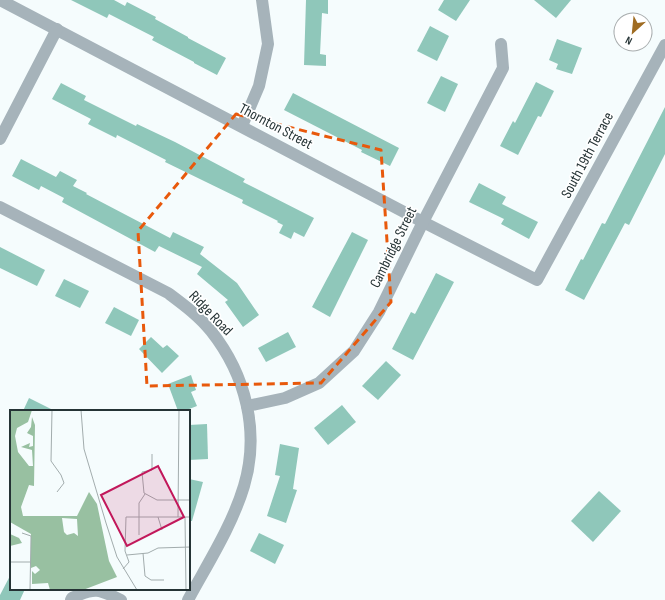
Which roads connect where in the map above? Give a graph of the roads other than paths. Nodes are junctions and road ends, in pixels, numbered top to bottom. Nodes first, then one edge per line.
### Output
1 (0, 0) edge
2 (262, 0) edge
3 (57, 29) junction
4 (501, 44) dead end
5 (665, 45) edge
6 (242, 126) junction
7 (0, 139) edge
8 (0, 207) edge
9 (423, 222) junction
10 (537, 280) joint
11 (247, 406) junction
12 (71, 600) edge
13 (121, 600) edge
14 (188, 600) edge

1 - 3 street, Thornton Street
2 - 6 street
3 - 6 street, Thornton Street
3 - 7 street
4 - 9 street, Cambridge Street
5 - 10 street, South 19th Terrace
6 - 9 street, Thornton Street
8 - 11 street, Ridge Road
9 - 10 street, Thornton Street
9 - 11 street, Cambridge Street
11 - 14 street, Ridge Road
12 - 13 street

